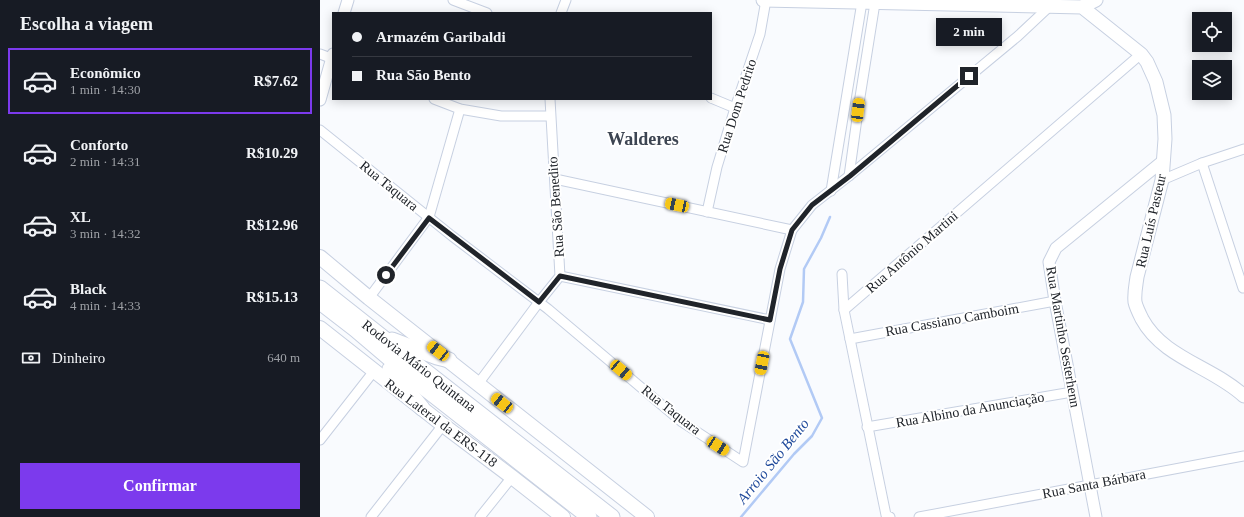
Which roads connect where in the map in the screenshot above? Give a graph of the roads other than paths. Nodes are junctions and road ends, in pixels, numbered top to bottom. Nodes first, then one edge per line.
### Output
1 (348, 0) edge
2 (453, 0) edge
3 (566, 0) edge
4 (765, 0) edge
5 (1096, 0) edge
6 (806, 1) edge
7 (868, 3) junction
8 (1050, 6) junction
9 (1082, 7) junction
10 (344, 12) edge
11 (484, 12) edge
12 (561, 12) edge
13 (320, 54) edge
14 (1141, 54) junction
15 (332, 57) edge
16 (332, 60) edge
17 (846, 95) junction
18 (860, 97) junction
19 (712, 98) edge
20 (320, 100) edge
21 (437, 100) edge
22 (550, 100) edge
23 (735, 108) junction
24 (460, 109) junction
25 (550, 116) junction
26 (320, 130) edge
27 (1244, 149) edge
28 (1164, 160) junction
29 (1202, 164) junction
30 (850, 176) junction
31 (555, 179) junction
32 (1162, 180) junction
33 (830, 191) junction
34 (707, 212) junction
35 (429, 218) junction
36 (792, 230) junction
37 (320, 257) edge
38 (842, 274) dead end
39 (560, 276) junction
40 (320, 288) edge
41 (1243, 288) edge
42 (369, 298) junction
43 (1055, 301) junction
44 (320, 302) edge
45 (539, 302) junction
46 (844, 310) junction
47 (770, 320) junction
48 (320, 328) edge
49 (355, 329) junction
50 (378, 334) junction
51 (850, 339) junction
52 (449, 360) junction
53 (374, 371) junction
54 (478, 384) junction
55 (1072, 392) junction
56 (1244, 396) edge
57 (422, 408) junction
58 (443, 425) junction
59 (867, 428) junction
60 (320, 440) edge
61 (1244, 456) edge
62 (512, 477) junction
63 (1090, 484) junction
64 (943, 515) edge
65 (371, 517) edge
66 (480, 517) edge
67 (563, 517) edge
68 (589, 517) edge
69 (612, 517) edge
70 (647, 517) edge
71 (890, 517) edge
72 (919, 517) edge
73 (1096, 517) edge

1 - 10 street
2 - 11 street
3 - 12 street
4 - 6 main road
4 - 23 street, Rua Dom Pedrito
5 - 9 main road
6 - 7 main road
7 - 8 main road
7 - 17 street
7 - 18 street
8 - 9 main road
8 - 30 street
9 - 14 main road, Rua Luís Pasteur
13 - 15 street
14 - 28 main road, Rua Luís Pasteur
14 - 46 street, Rua Antônio Martini
16 - 20 street
17 - 18 street
17 - 33 street
18 - 30 street
19 - 23 street
21 - 24 street
22 - 25 street, Rua São Benedito
23 - 34 street, Rua Dom Pedrito
24 - 25 street
24 - 35 street
25 - 31 street, Rua São Benedito
26 - 35 street, Rua Taquara
27 - 29 street
28 - 32 main road, Rua Luís Pasteur
28 - 43 street, Rua Martinho Sesterhenn
29 - 32 street
29 - 41 street
30 - 33 street
31 - 34 street
31 - 39 street, Rua São Benedito
32 - 56 main road, Rua Luís Pasteur
33 - 36 street
34 - 36 street
35 - 42 street
35 - 45 street, Rua Taquara
36 - 47 street
37 - 42 main road
38 - 46 street
39 - 45 street, Rua São Benedito
39 - 47 street
40 - 50 highway, Rodovia Mário Quintana
42 - 52 main road
43 - 51 street, Rua Cassiano Camboim
43 - 55 street, Rua Martinho Sesterhenn
44 - 49 highway, Rodovia Mário Quintana
45 - 47 street, Rua Taquara
45 - 54 street, Rua São Benedito
46 - 51 street
48 - 53 main road, Rua Lateral da ERS-118
49 - 57 highway
49 - 68 highway, Rodovia Mário Quintana
50 - 52 highway
50 - 69 highway, Rodovia Mário Quintana
51 - 59 street
52 - 54 main road
53 - 57 main road, Rua Lateral da ERS-118
53 - 60 street
54 - 70 main road
55 - 59 street, Rua Albino da Anunciação
55 - 63 street, Rua Martinho Sesterhenn
57 - 58 main road, Rua Lateral da ERS-118
58 - 62 main road, Rua Lateral da ERS-118
58 - 65 street
59 - 71 street
61 - 63 street, Rua Santa Bárbara
62 - 66 street
62 - 67 main road, Rua Lateral da ERS-118
63 - 64 street, Rua Santa Bárbara
63 - 73 street, Rua Martinho Sesterhenn
64 - 72 street, Rua Santa Bárbara

